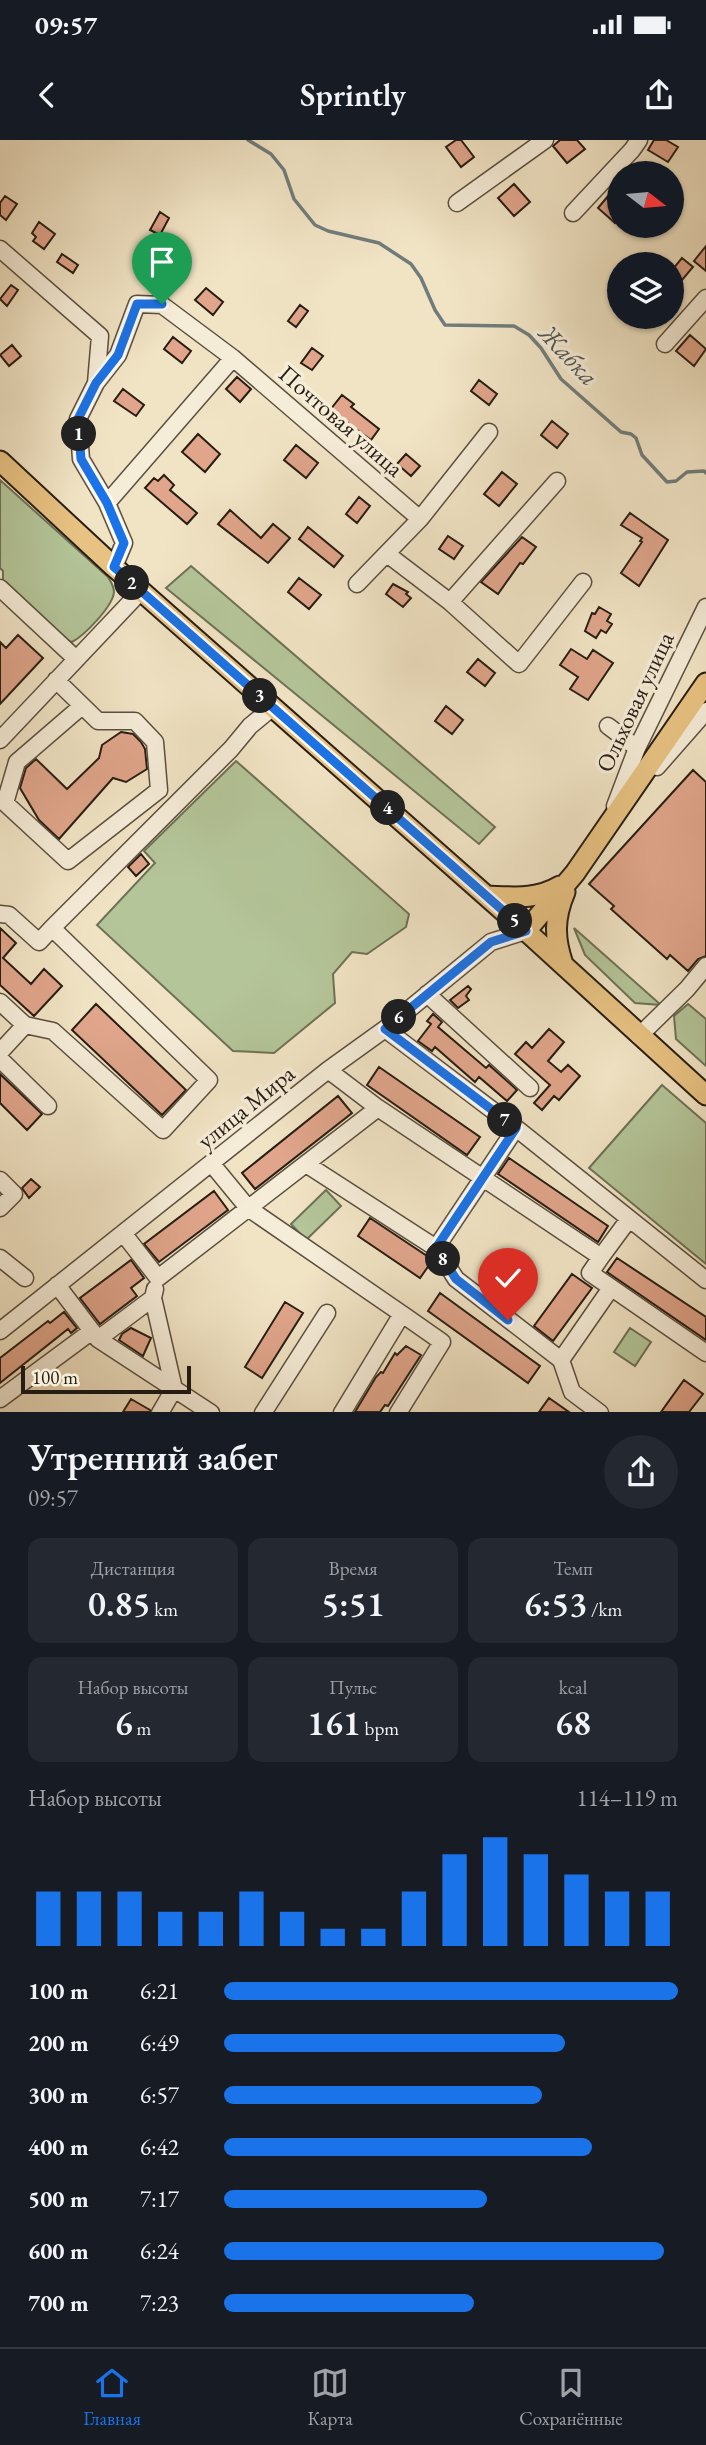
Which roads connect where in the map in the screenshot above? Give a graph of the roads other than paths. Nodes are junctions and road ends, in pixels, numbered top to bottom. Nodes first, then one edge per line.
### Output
1 (545, 140) edge
2 (639, 140) edge
3 (457, 204) dead end
4 (573, 213) dead end
5 (0, 249) edge
6 (706, 298) edge
7 (665, 344) dead end
8 (233, 358) junction
9 (96, 383) junction
10 (489, 432) dead end
11 (0, 461) edge
12 (557, 481) dead end
13 (107, 503) junction
14 (419, 519) junction
15 (387, 554) junction
16 (114, 567) junction
17 (583, 582) dead end
18 (357, 584) dead end
19 (0, 588) edge
20 (141, 591) junction
21 (450, 602) junction
22 (706, 607) edge
23 (75, 659) junction
24 (56, 680) junction
25 (706, 683) edge
26 (82, 706) junction
27 (273, 707) junction
28 (705, 718) edge
29 (608, 726) dead end
30 (1, 740) edge
31 (636, 748) junction
32 (17, 762) junction
33 (611, 818) junction
34 (569, 880) junction
35 (487, 897) junction
36 (0, 914) edge
37 (52, 928) junction
38 (526, 931) junction
39 (563, 965) junction
40 (706, 966) edge
41 (427, 994) junction
42 (0, 1002) edge
43 (24, 1025) junction
44 (385, 1029) junction
45 (639, 1036) junction
46 (0, 1052) edge
47 (0, 1059) edge
48 (328, 1070) junction
49 (530, 1087) dead end
50 (706, 1095) edge
51 (48, 1106) dead end
52 (379, 1108) junction
53 (516, 1128) junction
54 (212, 1163) junction
55 (306, 1164) junction
56 (485, 1178) junction
57 (0, 1180) edge
58 (0, 1208) edge
59 (248, 1208) junction
60 (629, 1219) junction
61 (123, 1233) junction
62 (436, 1248) junction
63 (601, 1257) junction
64 (0, 1258) edge
65 (24, 1278) dead end
66 (159, 1278) junction
67 (706, 1280) edge
68 (57, 1285) junction
69 (611, 1288) junction
70 (153, 1298) junction
71 (327, 1313) dead end
72 (402, 1314) junction
73 (0, 1331) edge
74 (95, 1335) junction
75 (706, 1353) edge
76 (561, 1360) junction
77 (174, 1389) junction
78 (0, 1399) edge
79 (160, 1412) edge
80 (211, 1412) edge
81 (264, 1412) edge
82 (342, 1412) edge
83 (398, 1412) edge
84 (600, 1412) edge

1 - 3 street
2 - 4 street
5 - 9 street, Почтовая улица
6 - 7 street
8 - 9 street, Почтовая улица
8 - 13 street
8 - 14 street, Почтовая улица
9 - 13 street, Почтовая улица
10 - 14 street
11 - 16 main road
12 - 21 street
13 - 16 street, Почтовая улица
14 - 15 street
15 - 18 street
15 - 21 street
16 - 20 main road
17 - 21 street
19 - 23 street
20 - 23 street
20 - 27 main road
22 - 31 street, Ольховая улица
23 - 24 street
24 - 26 street
24 - 30 street
25 - 33 main road, Ольховая улица
26 - 32 street
26 - 32 street
27 - 35 main road
27 - 37 street
28 - 33 street, Ольховая улица
29 - 31 street
30 - 32 street
31 - 33 street, Ольховая улица
33 - 34 main road, Ольховая улица
34 - 35 main road
34 - 38 main road, Ольховая улица
34 - 39 main road
35 - 38 main road
36 - 37 street
37 - 43 street
38 - 39 main road
38 - 41 street, улица Мира
39 - 45 main road
40 - 45 street
41 - 44 street, улица Мира
41 - 49 street
42 - 43 street
43 - 46 street
44 - 48 street, улица Мира
44 - 53 street
45 - 50 main road
47 - 51 street
48 - 52 street
48 - 54 street, улица Мира
52 - 55 street
52 - 56 street
53 - 56 street
53 - 60 street
54 - 59 street
54 - 61 street, улица Мира
55 - 59 street
55 - 62 street
56 - 62 street
56 - 63 street
57 - 58 street
59 - 66 street
59 - 72 street
60 - 63 street
60 - 67 street
61 - 66 street
61 - 68 street, улица Мира
62 - 76 street
63 - 69 street
64 - 65 street
66 - 70 street
68 - 73 street, улица Мира
68 - 74 street
69 - 75 street
69 - 76 street
70 - 74 street
70 - 77 street
71 - 81 street
72 - 82 street
72 - 83 street
74 - 77 street
74 - 78 street
76 - 84 street
77 - 79 street
77 - 80 street

